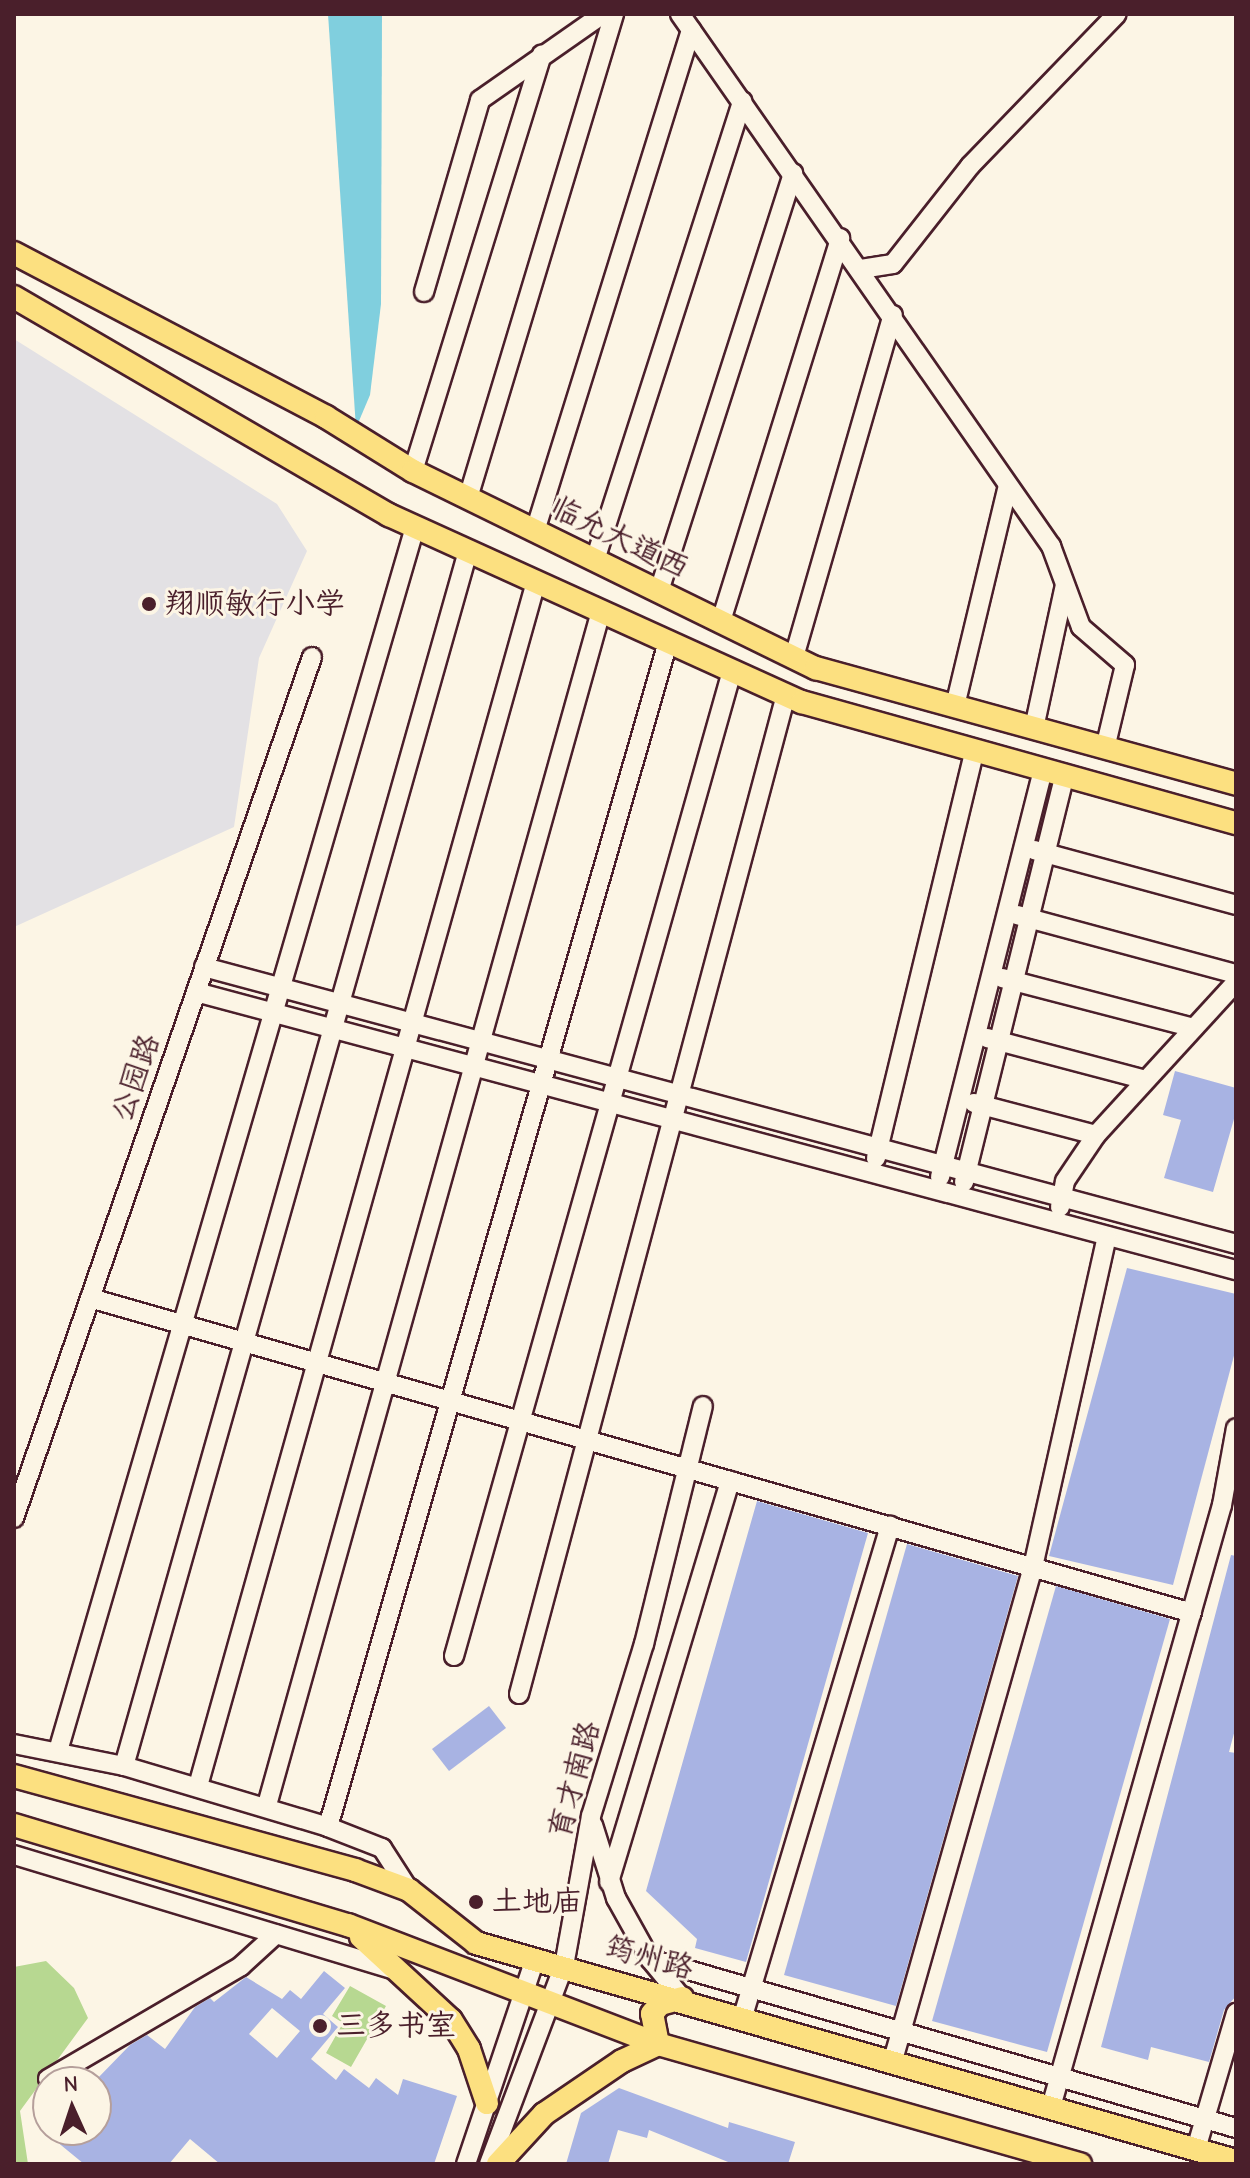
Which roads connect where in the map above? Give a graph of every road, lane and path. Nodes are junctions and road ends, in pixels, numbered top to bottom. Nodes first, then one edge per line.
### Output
1 (603, 14) edge
2 (614, 14) edge
3 (680, 14) edge
4 (1117, 14) edge
5 (691, 30) junction
6 (542, 54) junction
7 (742, 101) junction
8 (793, 173) junction
9 (840, 238) junction
10 (14, 253) edge
11 (861, 269) junction
12 (424, 292) dead end
13 (14, 297) edge
14 (893, 315) junction
15 (413, 471) junction
16 (1008, 485) junction
17 (468, 498) junction
18 (415, 527) junction
19 (535, 531) junction
20 (468, 551) junction
21 (595, 560) junction
22 (536, 582) junction
23 (1065, 585) junction
24 (659, 591) junction
25 (601, 611) junction
26 (721, 621) junction
27 (668, 642) junction
28 (312, 657) dead end
29 (794, 657) junction
30 (732, 671) junction
31 (786, 695) junction
32 (955, 706) junction
33 (1034, 728) junction
34 (1105, 748) junction
35 (975, 750) junction
36 (1054, 772) junction
37 (1236, 784) edge
38 (1236, 823) edge
39 (1023, 848) junction
40 (1045, 854) junction
41 (1236, 905) edge
42 (1007, 912) junction
43 (1029, 918) junction
44 (204, 967) junction
45 (1236, 974) edge
46 (991, 976) junction
47 (1013, 982) junction
48 (1236, 982) edge
49 (280, 988) junction
50 (196, 992) junction
51 (340, 1004) junction
52 (273, 1013) junction
53 (412, 1023) junction
54 (1194, 1028) junction
55 (333, 1029) junction
56 (976, 1035) junction
57 (480, 1041) junction
58 (999, 1041) junction
59 (405, 1048) junction
60 (548, 1059) junction
61 (473, 1066) junction
62 (618, 1078) junction
63 (1146, 1080) junction
64 (541, 1084) junction
65 (679, 1095) junction
66 (960, 1099) junction
67 (610, 1103) junction
68 (983, 1105) junction
69 (673, 1120) junction
70 (1096, 1135) junction
71 (878, 1148) junction
72 (943, 1165) junction
73 (966, 1172) junction
74 (872, 1173) junction
75 (937, 1190) junction
76 (960, 1196) junction
77 (1060, 1197) junction
78 (1061, 1223) junction
79 (1107, 1236) junction
80 (1236, 1244) edge
81 (1236, 1270) edge
82 (90, 1298) junction
83 (182, 1324) junction
84 (244, 1342) junction
85 (317, 1363) junction
86 (385, 1382) junction
87 (450, 1400) junction
88 (703, 1406) dead end
89 (521, 1421) junction
90 (1236, 1428) edge
91 (587, 1440) junction
92 (688, 1468) junction
93 (730, 1481) junction
94 (14, 1518) edge
95 (890, 1526) junction
96 (1033, 1567) junction
97 (1192, 1613) junction
98 (454, 1656) dead end
99 (519, 1694) dead end
100 (14, 1744) edge
101 (58, 1751) junction
102 (124, 1766) junction
103 (14, 1776) edge
104 (198, 1786) junction
105 (267, 1805) junction
106 (591, 1816) junction
107 (14, 1825) edge
108 (328, 1827) junction
109 (14, 1855) edge
110 (609, 1882) junction
111 (409, 1890) junction
112 (348, 1925) junction
113 (276, 1934) junction
114 (535, 1959) junction
115 (650, 1959) junction
116 (564, 1966) junction
117 (403, 1973) junction
118 (751, 1988) junction
119 (524, 1993) junction
120 (682, 1998) junction
121 (551, 2003) junction
122 (1236, 2013) edge
123 (743, 2016) junction
124 (902, 2032) junction
125 (658, 2044) junction
126 (893, 2060) junction
127 (70, 2066) edge
128 (1059, 2077) junction
129 (487, 2103) junction
130 (1051, 2107) junction
131 (1206, 2120) junction
132 (1236, 2128) edge
133 (1196, 2149) junction
134 (1026, 2157) edge
135 (1236, 2161) edge
136 (466, 2164) edge
137 (489, 2164) edge
138 (498, 2164) edge
139 (1080, 2164) edge

1 - 6 street
2 - 17 street
3 - 5 street
4 - 11 street
5 - 7 street
5 - 19 street
6 - 12 street
6 - 15 street
7 - 8 street
7 - 21 street
8 - 9 street
8 - 24 street
9 - 11 street
9 - 26 street
10 - 15 main road, 临允大道西
11 - 14 street
13 - 18 main road
14 - 16 street
14 - 29 street
15 - 17 main road, 临允大道西
16 - 23 street
16 - 32 street
17 - 19 main road, 临允大道西
18 - 20 main road
18 - 49 street
19 - 21 main road, 临允大道西
20 - 22 main road
20 - 51 street
21 - 24 main road, 临允大道西
22 - 25 main road
22 - 53 street
23 - 33 street
23 - 34 street
24 - 26 main road, 临允大道西
25 - 27 main road
25 - 57 street
26 - 29 main road, 临允大道西
27 - 30 main road
27 - 60 street
28 - 44 street, 公园路
29 - 32 main road, 临允大道西
30 - 31 main road
30 - 62 street
31 - 35 main road
31 - 65 street
32 - 33 main road, 临允大道西
33 - 34 main road, 临允大道西
34 - 37 main road, 临允大道西
35 - 36 main road
35 - 71 street
36 - 38 main road
36 - 39 street
36 - 40 street
39 - 40 street
39 - 42 street
40 - 41 street
40 - 43 street
42 - 43 street
42 - 46 street
43 - 45 street
43 - 47 street
44 - 49 street
44 - 50 street, 公园路
46 - 47 street
46 - 56 street
47 - 54 street
47 - 58 street
48 - 54 street
49 - 51 street
49 - 52 street
50 - 52 street
50 - 82 street, 公园路
51 - 53 street
51 - 55 street
52 - 55 street
52 - 83 street
53 - 57 street
53 - 59 street
54 - 63 street
55 - 59 street
55 - 84 street
56 - 58 street
56 - 66 street
57 - 60 street
57 - 61 street
58 - 63 street
58 - 68 street
59 - 61 street
59 - 85 street
60 - 62 street
60 - 64 street
61 - 64 street
61 - 86 street
62 - 65 street
62 - 67 street
63 - 70 street
64 - 67 street
64 - 87 street
65 - 69 street
65 - 71 street
66 - 68 street
66 - 72 street
67 - 69 street
67 - 89 street
68 - 70 street
68 - 73 street
69 - 74 street
69 - 91 street
70 - 77 street
71 - 72 street
71 - 74 street
72 - 73 street
72 - 75 street
73 - 76 street
73 - 77 street
74 - 75 street
75 - 76 street
76 - 78 street
77 - 78 street
77 - 80 street
78 - 79 street
79 - 81 street
79 - 96 street
82 - 83 street
82 - 94 street, 公园路
83 - 84 street
83 - 101 street
84 - 85 street
84 - 102 street
85 - 86 street
85 - 104 street
86 - 87 street
86 - 105 street
87 - 89 street
87 - 108 street
88 - 92 street, 育才南路
89 - 91 street
89 - 98 street
90 - 97 street
91 - 92 street
91 - 99 street
92 - 93 street
92 - 106 street, 育才南路
93 - 95 street
93 - 110 street
95 - 96 street
95 - 118 street
96 - 97 street
96 - 124 street
97 - 128 street
100 - 101 street
101 - 102 street
102 - 104 street
103 - 111 main road, 筠州路
104 - 105 street
105 - 108 street
106 - 110 street
106 - 116 street, 育才南路
107 - 112 main road
108 - 111 street
109 - 113 street
110 - 115 street
111 - 114 main road, 筠州路
112 - 117 main road
112 - 119 main road
113 - 117 street
113 - 127 street
114 - 116 main road, 筠州路
114 - 119 street
115 - 118 street
115 - 120 street
116 - 120 main road, 筠州路
116 - 121 street, 育才南路
117 - 129 main road
118 - 123 street
118 - 124 street
119 - 121 main road
119 - 129 street
120 - 123 main road, 筠州路
120 - 125 main road
121 - 125 main road
121 - 137 street, 育才南路
122 - 131 street
123 - 126 main road, 筠州路
124 - 126 street
124 - 128 street
125 - 134 main road
125 - 138 main road
126 - 130 main road, 筠州路
128 - 130 street
128 - 131 street
129 - 136 street
130 - 133 main road, 筠州路
131 - 132 street
131 - 133 street
133 - 135 main road, 筠州路
134 - 139 main road

